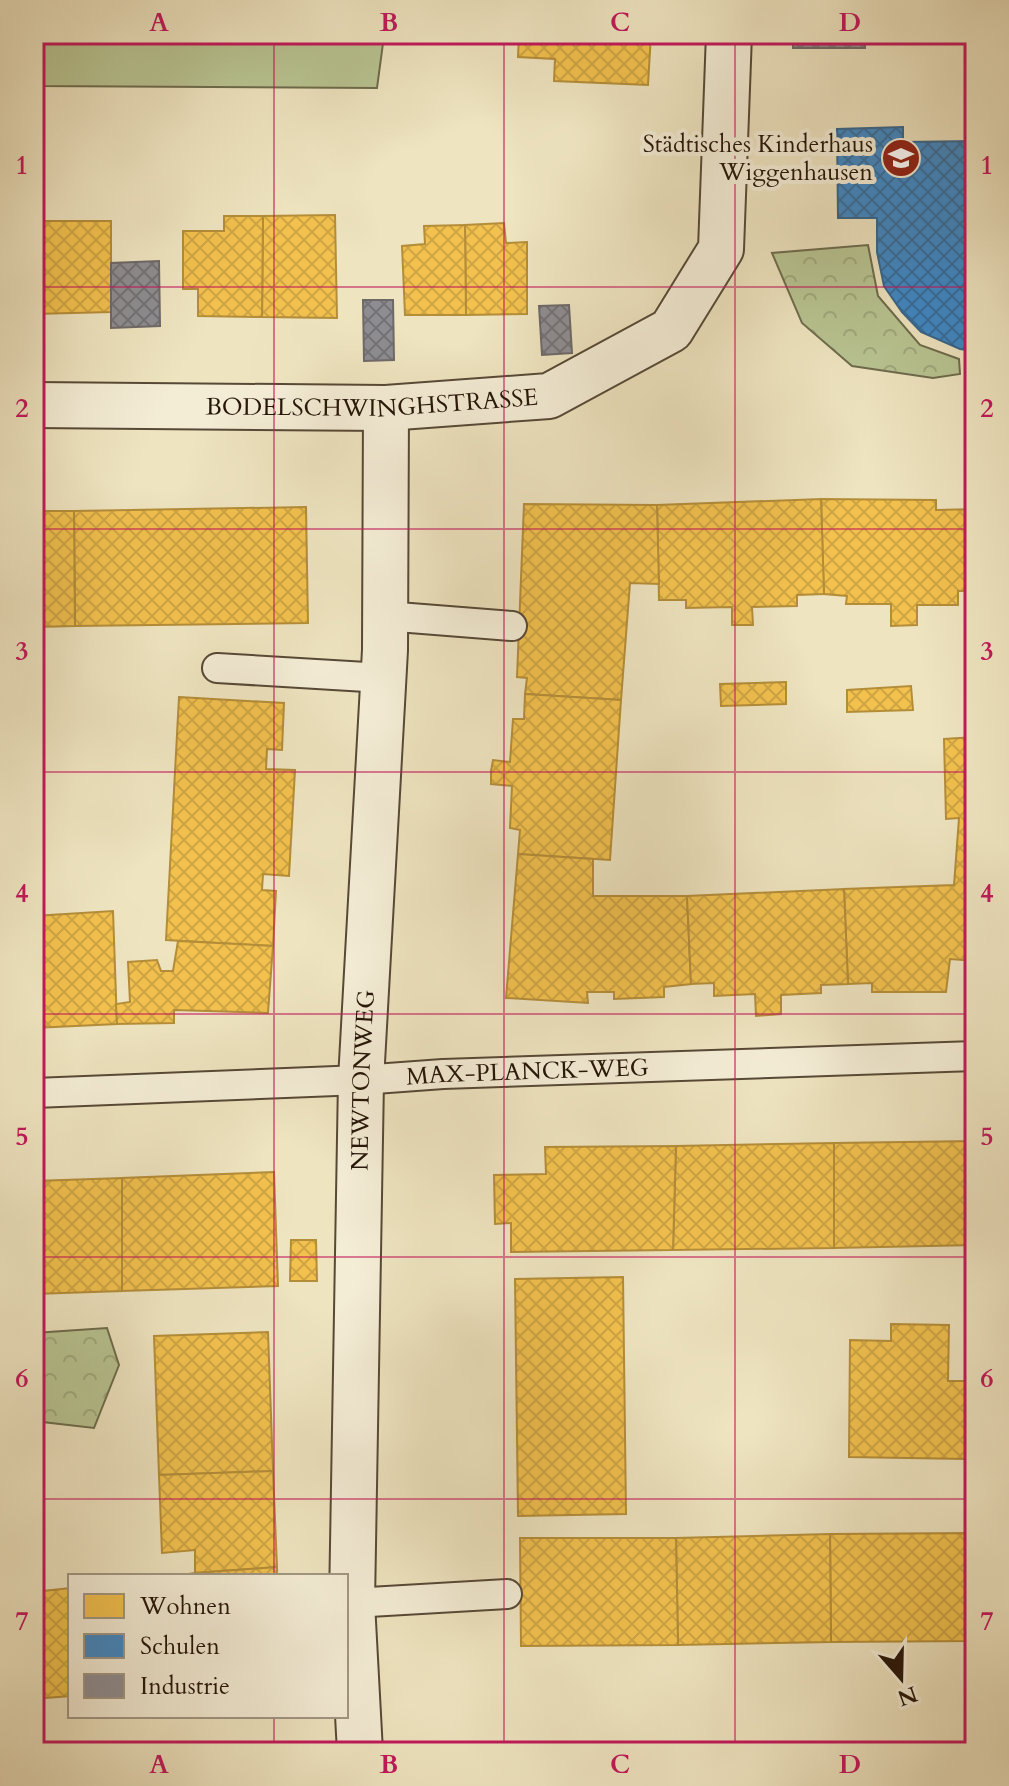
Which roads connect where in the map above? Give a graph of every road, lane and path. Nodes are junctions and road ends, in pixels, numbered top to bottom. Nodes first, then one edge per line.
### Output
1 (729, 34) edge
2 (34, 405) edge
3 (386, 408) junction
4 (385, 616) junction
5 (512, 626) dead end
6 (217, 668) dead end
7 (383, 678) junction
8 (975, 1056) edge
9 (361, 1080) junction
10 (34, 1093) edge
11 (507, 1594) dead end
12 (352, 1603) junction
13 (360, 1752) edge

1 - 3 street, BODELSCHWINGHSTRASSE
2 - 3 street, BODELSCHWINGHSTRASSE
3 - 4 street, NEWTONWEG
4 - 5 lane
4 - 7 street, NEWTONWEG
6 - 7 lane
7 - 9 street, NEWTONWEG
8 - 9 lane, MAX-PLANCK-WEG
9 - 10 lane, MAX-PLANCK-WEG
9 - 12 street, NEWTONWEG
11 - 12 lane
12 - 13 street, NEWTONWEG

